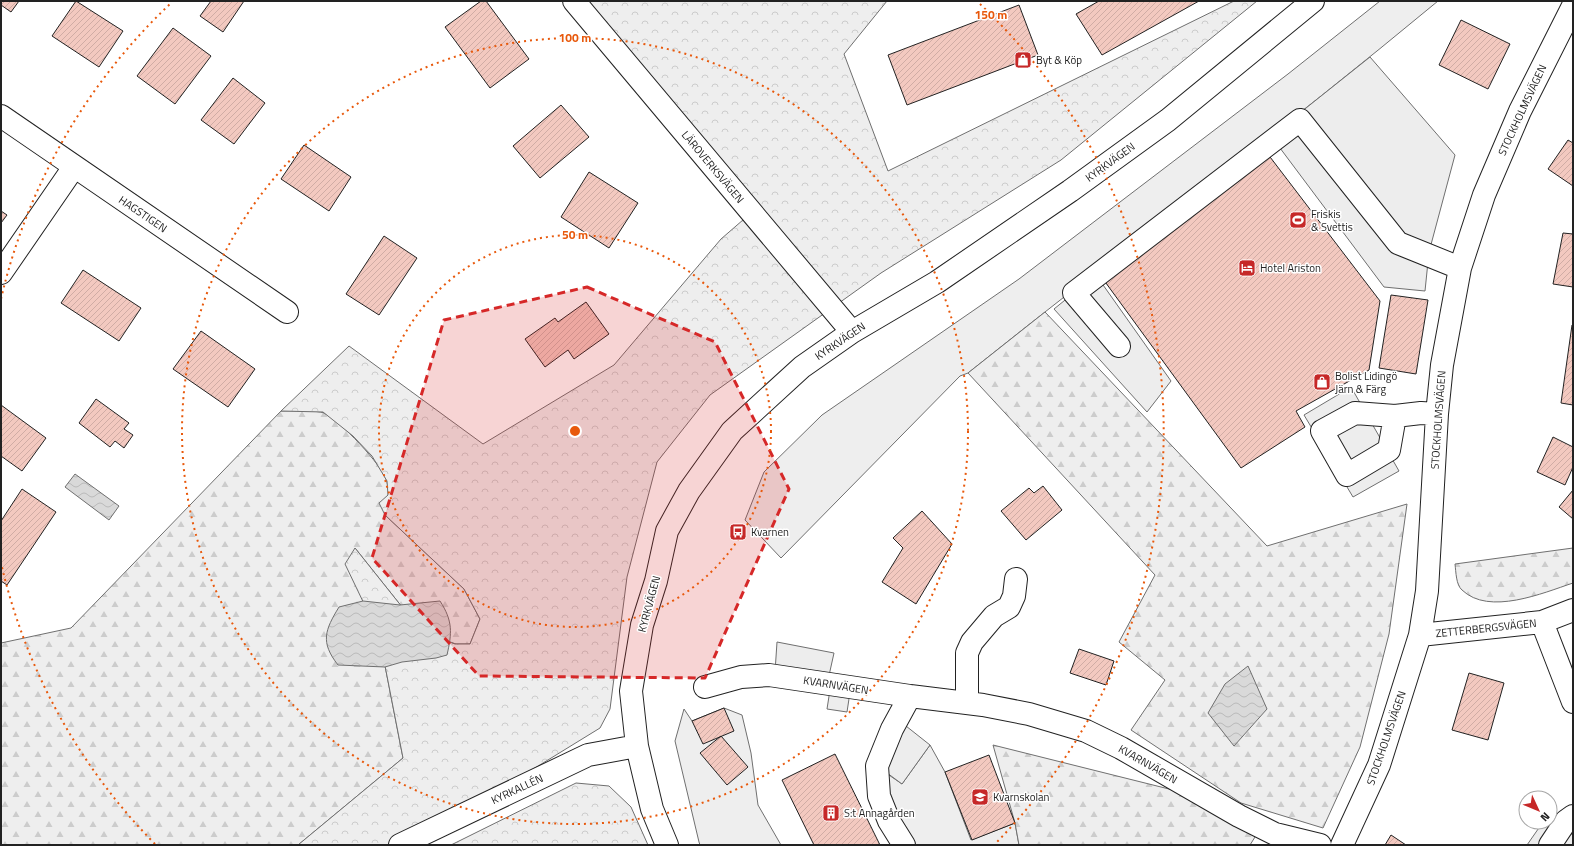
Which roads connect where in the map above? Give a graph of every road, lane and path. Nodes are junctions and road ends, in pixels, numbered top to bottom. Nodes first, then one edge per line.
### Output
1 (574, 1) edge
2 (1313, 1) edge
3 (1573, 6) edge
4 (1, 116) edge
5 (74, 167) junction
6 (1460, 268) junction
7 (1, 272) edge
8 (287, 312) dead end
9 (852, 332) junction
10 (1119, 346) dead end
11 (1437, 414) junction
12 (1395, 416) dead end
13 (1016, 579) dead end
14 (1573, 610) edge
15 (1542, 622) junction
16 (1420, 635) junction
17 (705, 687) dead end
18 (910, 696) junction
19 (1573, 702) edge
20 (967, 703) junction
21 (637, 746) junction
22 (1573, 816) edge
23 (1271, 839) edge
24 (400, 845) edge
25 (667, 845) edge
26 (904, 845) edge
27 (1320, 845) edge
28 (1342, 845) edge
29 (1550, 845) edge

1 - 9 street, LÄROVERKSVÄGEN
2 - 9 street, KYRKVÄGEN
3 - 6 street, STOCKHOLMSVÄGEN
4 - 5 street, HAGSTIGEN
5 - 7 street
5 - 8 street, HAGSTIGEN
6 - 10 street
6 - 11 street, STOCKHOLMSVÄGEN
9 - 21 street, KYRKVÄGEN
11 - 12 street
11 - 16 street, STOCKHOLMSVÄGEN
13 - 20 street
14 - 15 street, ZETTERBERGSVÄGEN
15 - 16 street, ZETTERBERGSVÄGEN
15 - 19 street
16 - 28 street, STOCKHOLMSVÄGEN
17 - 18 street, KVARNVÄGEN
18 - 20 street, KVARNVÄGEN
18 - 26 street
20 - 23 street, KVARNVÄGEN
21 - 24 street, KYRKALLÉN
21 - 25 street, KYRKVÄGEN
22 - 29 street
23 - 27 street, KVARNVÄGEN

